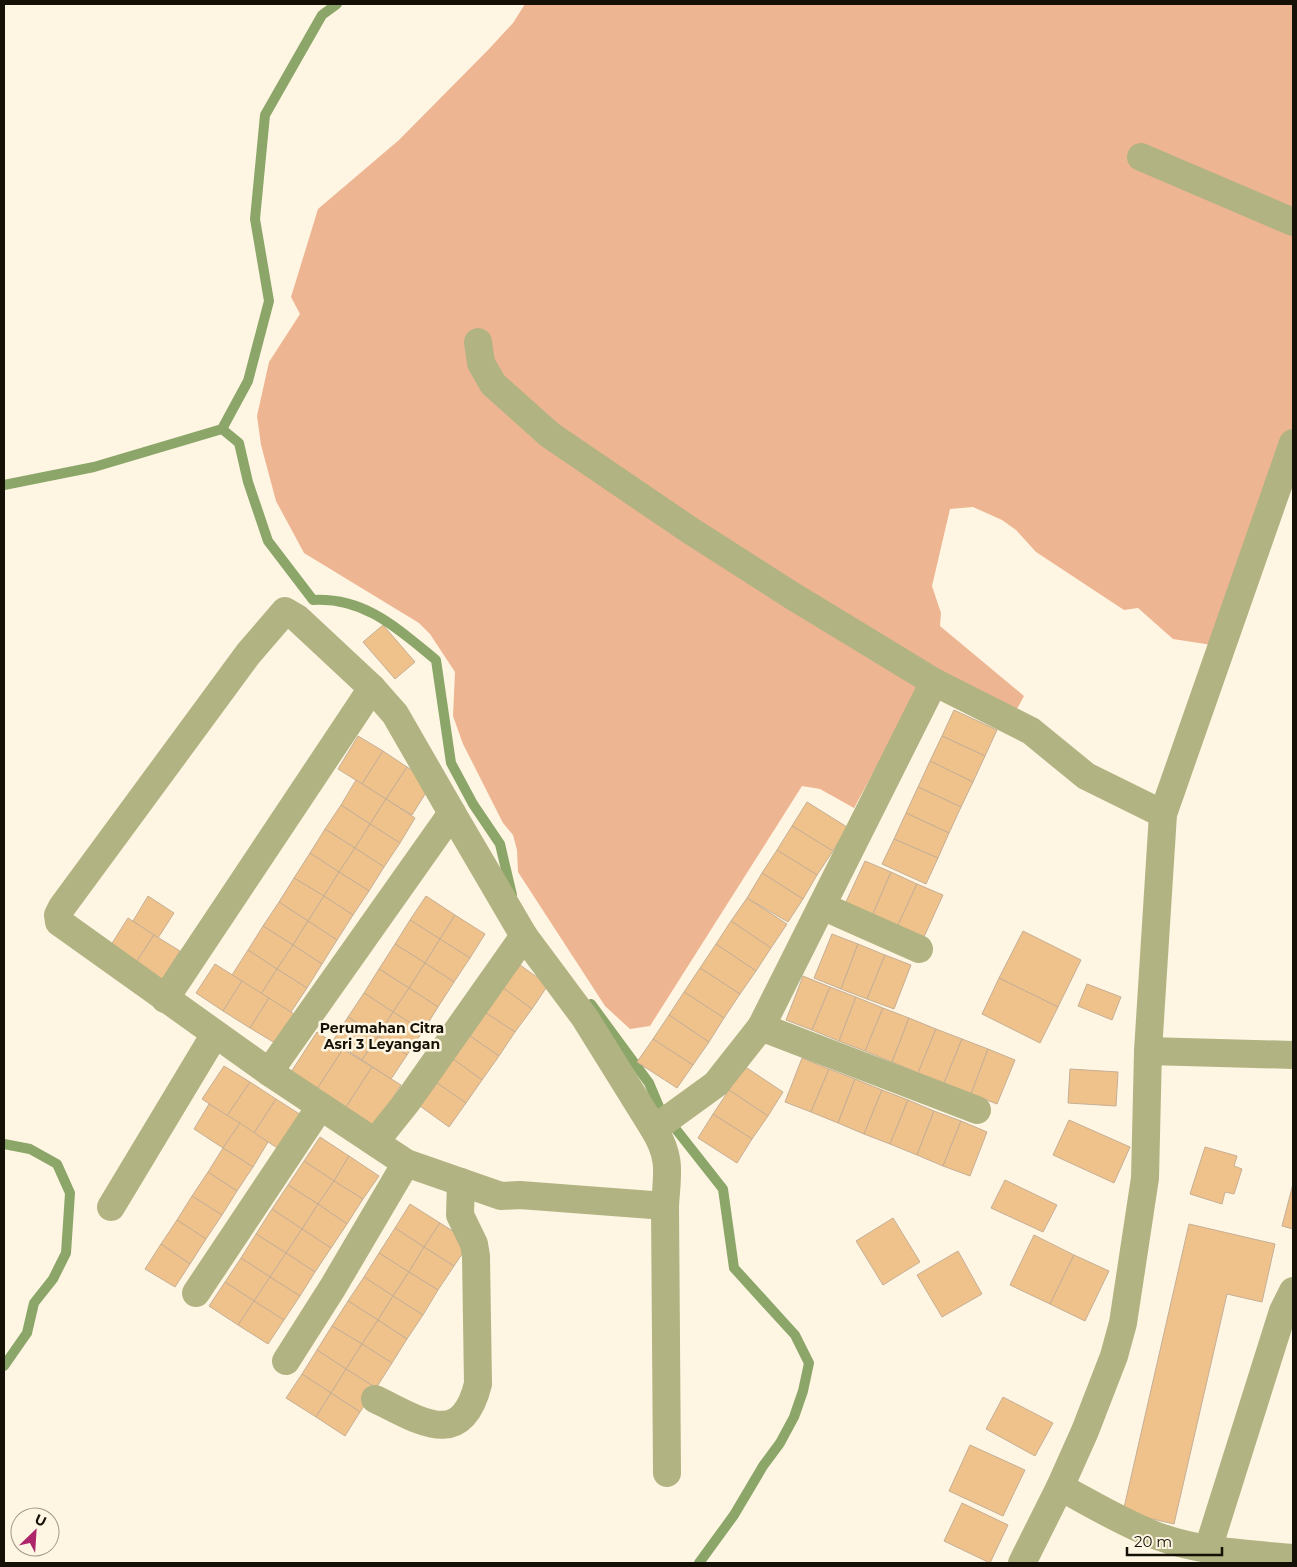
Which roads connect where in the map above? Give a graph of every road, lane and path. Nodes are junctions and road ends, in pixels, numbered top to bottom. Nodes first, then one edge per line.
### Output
1 (1141, 157) dead end
2 (1293, 222) edge
3 (478, 342) dead end
4 (1293, 443) edge
5 (934, 682) junction
6 (372, 688) junction
7 (452, 813) junction
8 (1163, 814) junction
9 (822, 906) junction
10 (524, 936) junction
11 (919, 948) dead end
12 (165, 999) junction
13 (761, 1027) junction
14 (215, 1034) junction
15 (1148, 1051) junction
16 (1293, 1055) edge
17 (269, 1072) junction
18 (320, 1107) junction
19 (977, 1110) dead end
20 (664, 1121) junction
21 (375, 1142) junction
22 (406, 1163) junction
23 (461, 1182) junction
24 (665, 1206) junction
25 (110, 1207) dead end
26 (1293, 1291) edge
27 (196, 1293) dead end
28 (286, 1361) dead end
29 (375, 1399) dead end
30 (667, 1473) dead end
31 (1060, 1488) junction
32 (1208, 1549) junction
33 (1293, 1558) edge
34 (1022, 1563) edge

1 - 2 street
3 - 5 street
4 - 8 street
5 - 8 street
5 - 9 street
6 - 7 street
6 - 12 street
6 - 12 street
7 - 10 street
7 - 17 street
8 - 15 street
9 - 11 street
9 - 13 street
10 - 20 street
10 - 21 street
12 - 14 street
13 - 19 street
13 - 20 street
14 - 17 street
14 - 25 street
15 - 16 street
15 - 31 street
17 - 18 street
18 - 21 street
18 - 27 street
20 - 24 street
21 - 22 street
22 - 23 street
22 - 28 street
23 - 24 street
23 - 29 street
24 - 30 street
26 - 32 street
31 - 32 street
31 - 34 street
32 - 33 street

